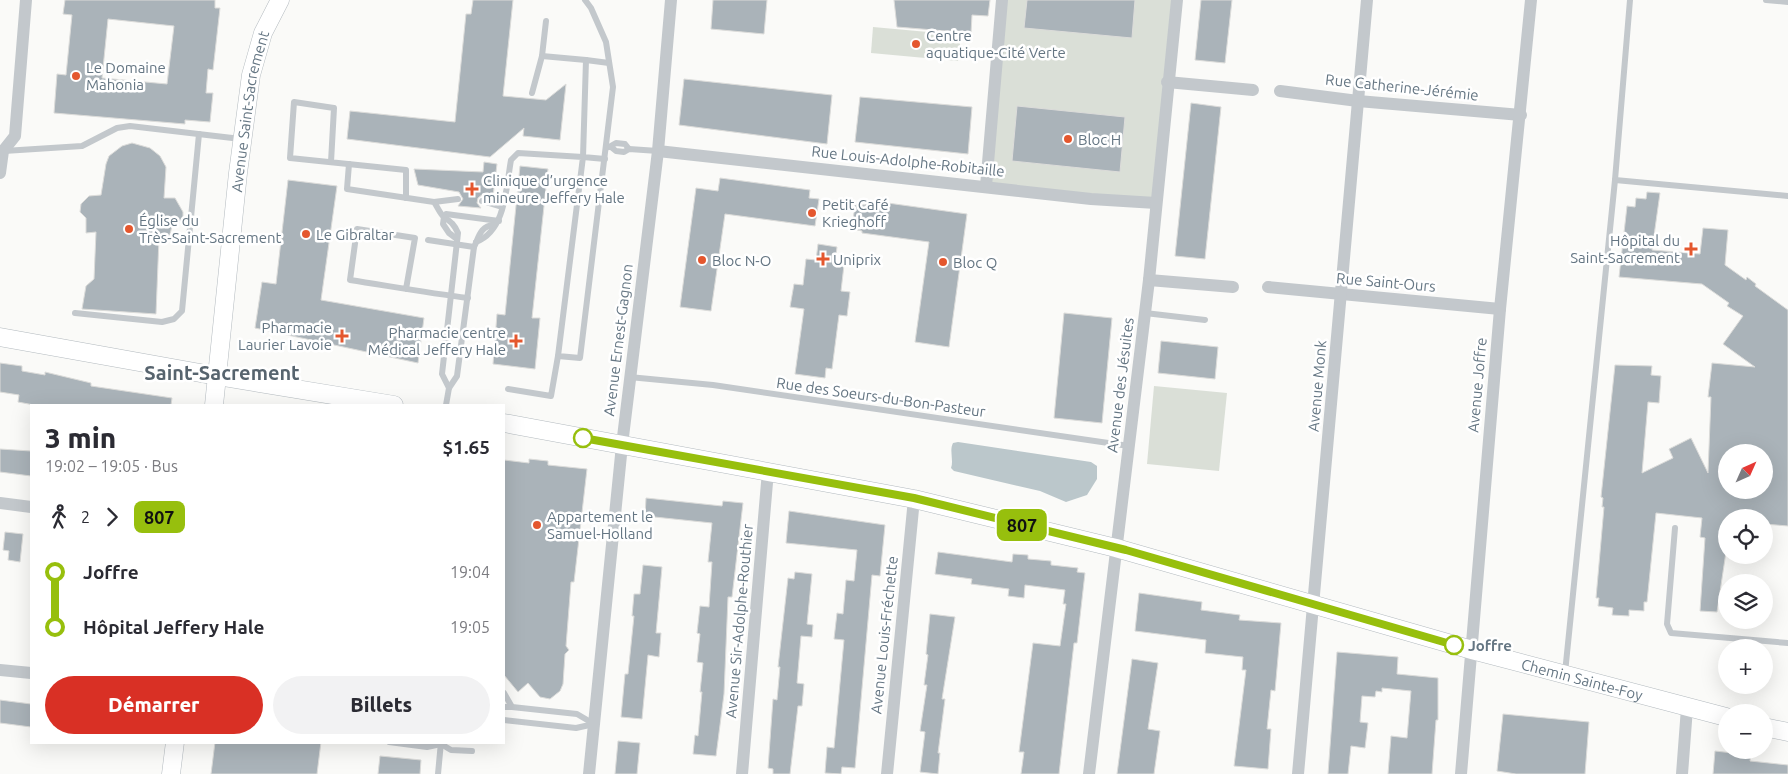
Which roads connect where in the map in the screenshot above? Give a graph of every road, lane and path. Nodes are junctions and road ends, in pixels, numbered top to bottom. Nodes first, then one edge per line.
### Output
1 (26, 0) edge
2 (280, 0) edge
3 (586, 0) edge
4 (671, 0) edge
5 (1002, 0) edge
6 (1177, 0) edge
7 (1367, 0) edge
8 (1531, 0) edge
9 (1630, 0) edge
10 (1766, 0) edge
11 (1788, 2) edge
12 (546, 21) dead end
13 (542, 56) junction
14 (586, 60) junction
15 (609, 63) junction
16 (1167, 82) junction
17 (1254, 90) dead end
18 (1280, 91) dead end
19 (532, 93) dead end
20 (1358, 101) junction
21 (1521, 115) junction
22 (199, 134) junction
23 (243, 140) junction
24 (609, 147) junction
25 (2, 151) edge
26 (658, 151) junction
27 (583, 157) junction
28 (605, 159) junction
29 (331, 162) junction
30 (349, 164) junction
31 (0, 173) edge
32 (1615, 180) junction
33 (986, 186) junction
34 (1788, 196) edge
35 (406, 198) junction
36 (458, 199) dead end
37 (482, 200) dead end
38 (434, 202) junction
39 (1156, 203) junction
40 (502, 207) junction
41 (443, 215) junction
42 (497, 223) junction
43 (428, 240) dead end
44 (456, 241) junction
45 (475, 244) junction
46 (1149, 280) junction
47 (1233, 287) dead end
48 (1268, 287) dead end
49 (406, 289) junction
50 (1342, 294) junction
51 (452, 296) junction
52 (468, 298) junction
53 (1500, 309) junction
54 (1145, 313) junction
55 (76, 314) dead end
56 (1206, 320) dead end
57 (0, 337) edge
58 (558, 356) junction
59 (217, 376) junction
60 (630, 377) junction
61 (449, 388) junction
62 (508, 389) dead end
63 (214, 404) edge
64 (386, 404) edge
65 (446, 404) edge
66 (505, 423) edge
67 (622, 445) junction
68 (1129, 446) junction
69 (768, 471) junction
70 (914, 498) junction
71 (0, 503) edge
72 (30, 507) edge
73 (1675, 528) dead end
74 (1116, 548) junction
75 (1313, 606) junction
76 (1788, 643) edge
77 (1472, 650) junction
78 (0, 670) edge
79 (30, 673) edge
80 (1564, 675) junction
81 (505, 695) edge
82 (505, 707) edge
83 (512, 707) junction
84 (1687, 708) junction
85 (1718, 716) edge
86 (505, 720) edge
87 (594, 724) junction
88 (1773, 728) edge
89 (1788, 732) edge
90 (175, 744) edge
91 (404, 744) edge
92 (438, 744) edge
93 (442, 744) edge
94 (443, 744) edge
95 (472, 751) dead end
96 (171, 774) edge
97 (438, 774) edge
98 (589, 774) edge
99 (742, 774) edge
100 (887, 774) edge
101 (1089, 774) edge
102 (1298, 774) edge
103 (1461, 774) edge
104 (1682, 774) edge

1 - 25 street
2 - 23 main road, Avenue Saint-Sacrement
3 - 15 lane
4 - 26 street, Avenue Ernest-Gagnon
5 - 33 street
6 - 16 street, Avenue des Jésuites
7 - 20 street, Avenue Monk
8 - 21 street, Avenue Joffre
9 - 32 lane
10 - 11 lane
12 - 13 lane
13 - 14 lane
13 - 19 lane
14 - 15 lane
14 - 27 lane
15 - 24 lane
16 - 17 street
16 - 39 street, Avenue des Jésuites
18 - 20 street, Rue Catherine-Jérémie
20 - 21 street, Rue Catherine-Jérémie
20 - 50 street, Avenue Monk
21 - 53 street, Avenue Joffre
22 - 23 lane
22 - 25 lane
22 - 55 lane
23 - 59 main road, Avenue Saint-Sacrement
24 - 26 lane
24 - 28 lane
25 - 31 street
26 - 33 street, Rue Louis-Adolphe-Robitaille
26 - 60 street, Avenue Ernest-Gagnon
27 - 28 lane
27 - 40 lane
27 - 58 lane
28 - 58 lane
29 - 29 lane
29 - 30 lane
30 - 35 lane
30 - 35 lane
32 - 34 lane
32 - 80 lane
33 - 39 street, Rue Louis-Adolphe-Robitaille
35 - 38 lane
36 - 38 lane
37 - 40 lane
38 - 41 lane
39 - 46 street, Avenue des Jésuites
40 - 42 lane
41 - 42 lane
41 - 44 lane
42 - 45 lane
43 - 44 lane
44 - 45 lane
44 - 51 lane
45 - 52 lane
46 - 47 street
46 - 54 street, Avenue des Jésuites
48 - 50 street, Rue Saint-Ours
49 - 49 lane
49 - 51 lane
50 - 53 street, Rue Saint-Ours
50 - 75 street, Avenue Monk
51 - 52 lane
51 - 61 lane
52 - 61 lane
53 - 77 street, Avenue Joffre
54 - 56 lane
54 - 68 street, Avenue des Jésuites
57 - 59 main road
58 - 62 lane
59 - 63 main road, Avenue Saint-Sacrement
59 - 64 main road
60 - 67 street, Avenue Ernest-Gagnon
60 - 68 lane, Rue des Soeurs-du-Bon-Pasteur
61 - 65 lane
66 - 67 main road, Chemin Sainte-Foy
67 - 69 main road, Chemin Sainte-Foy
67 - 87 street, Avenue Ernest-Gagnon
68 - 74 street, Avenue des Jésuites
69 - 70 main road, Chemin Sainte-Foy
69 - 99 street, Avenue Sir-Adolphe-Routhier
70 - 74 main road, Chemin Sainte-Foy
70 - 100 street, Avenue Louis-Fréchette
71 - 72 street
73 - 76 lane
74 - 75 main road, Chemin Sainte-Foy
74 - 101 street, Avenue des Jésuites
75 - 77 main road, Chemin Sainte-Foy
75 - 102 street, Avenue Monk
77 - 80 main road, Chemin Sainte-Foy
77 - 103 street, Avenue Joffre
78 - 79 street
80 - 84 main road, Chemin Sainte-Foy
81 - 83 lane
82 - 83 lane
83 - 87 lane
84 - 85 main road, Chemin Sainte-Foy
84 - 104 street
86 - 87 lane
87 - 98 street, Avenue Ernest-Gagnon
88 - 89 main road
90 - 96 main road
91 - 92 lane
93 - 97 lane
94 - 95 lane

